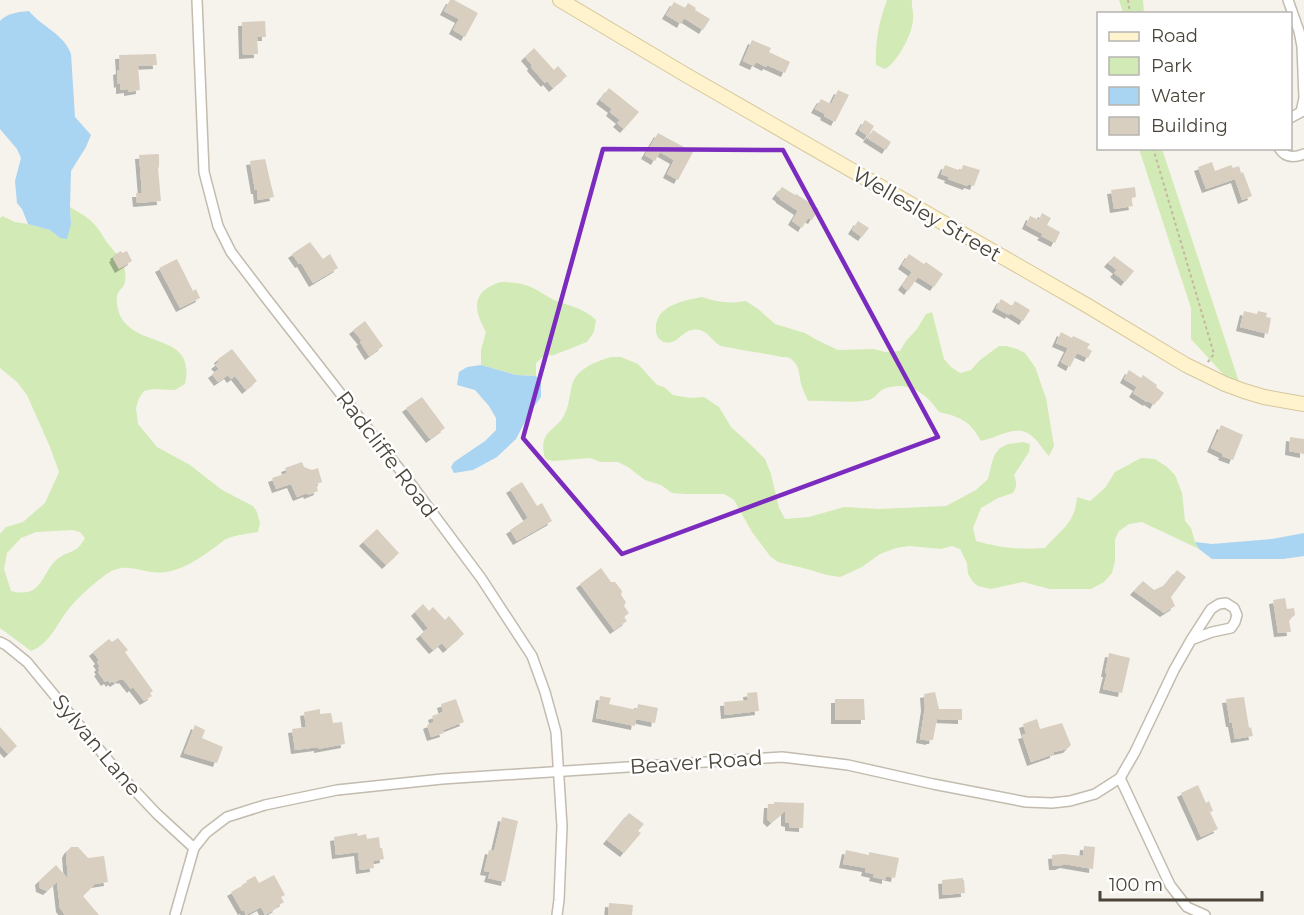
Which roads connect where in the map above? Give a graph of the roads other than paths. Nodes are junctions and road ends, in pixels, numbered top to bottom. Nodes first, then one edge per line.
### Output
1 (197, 0) edge
2 (560, 0) edge
3 (1288, 0) edge
4 (1303, 113) edge
5 (1281, 150) edge
6 (1304, 154) edge
7 (1304, 404) edge
8 (1191, 640) junction
9 (0, 642) edge
10 (559, 771) junction
11 (1120, 778) junction
12 (194, 848) junction
13 (175, 915) edge
14 (557, 915) edge
15 (1205, 915) edge

1 - 10 street, Radcliffe Road
2 - 7 main road, Wellesley Street
3 - 4 street
5 - 6 street
8 - 8 street, Beaver Road
8 - 11 street, Beaver Road
9 - 12 street, Sylvan Lane
10 - 11 street, Beaver Road
10 - 12 street, Beaver Road
10 - 14 street, Radcliffe Road
11 - 15 street
12 - 13 street, Beaver Road

